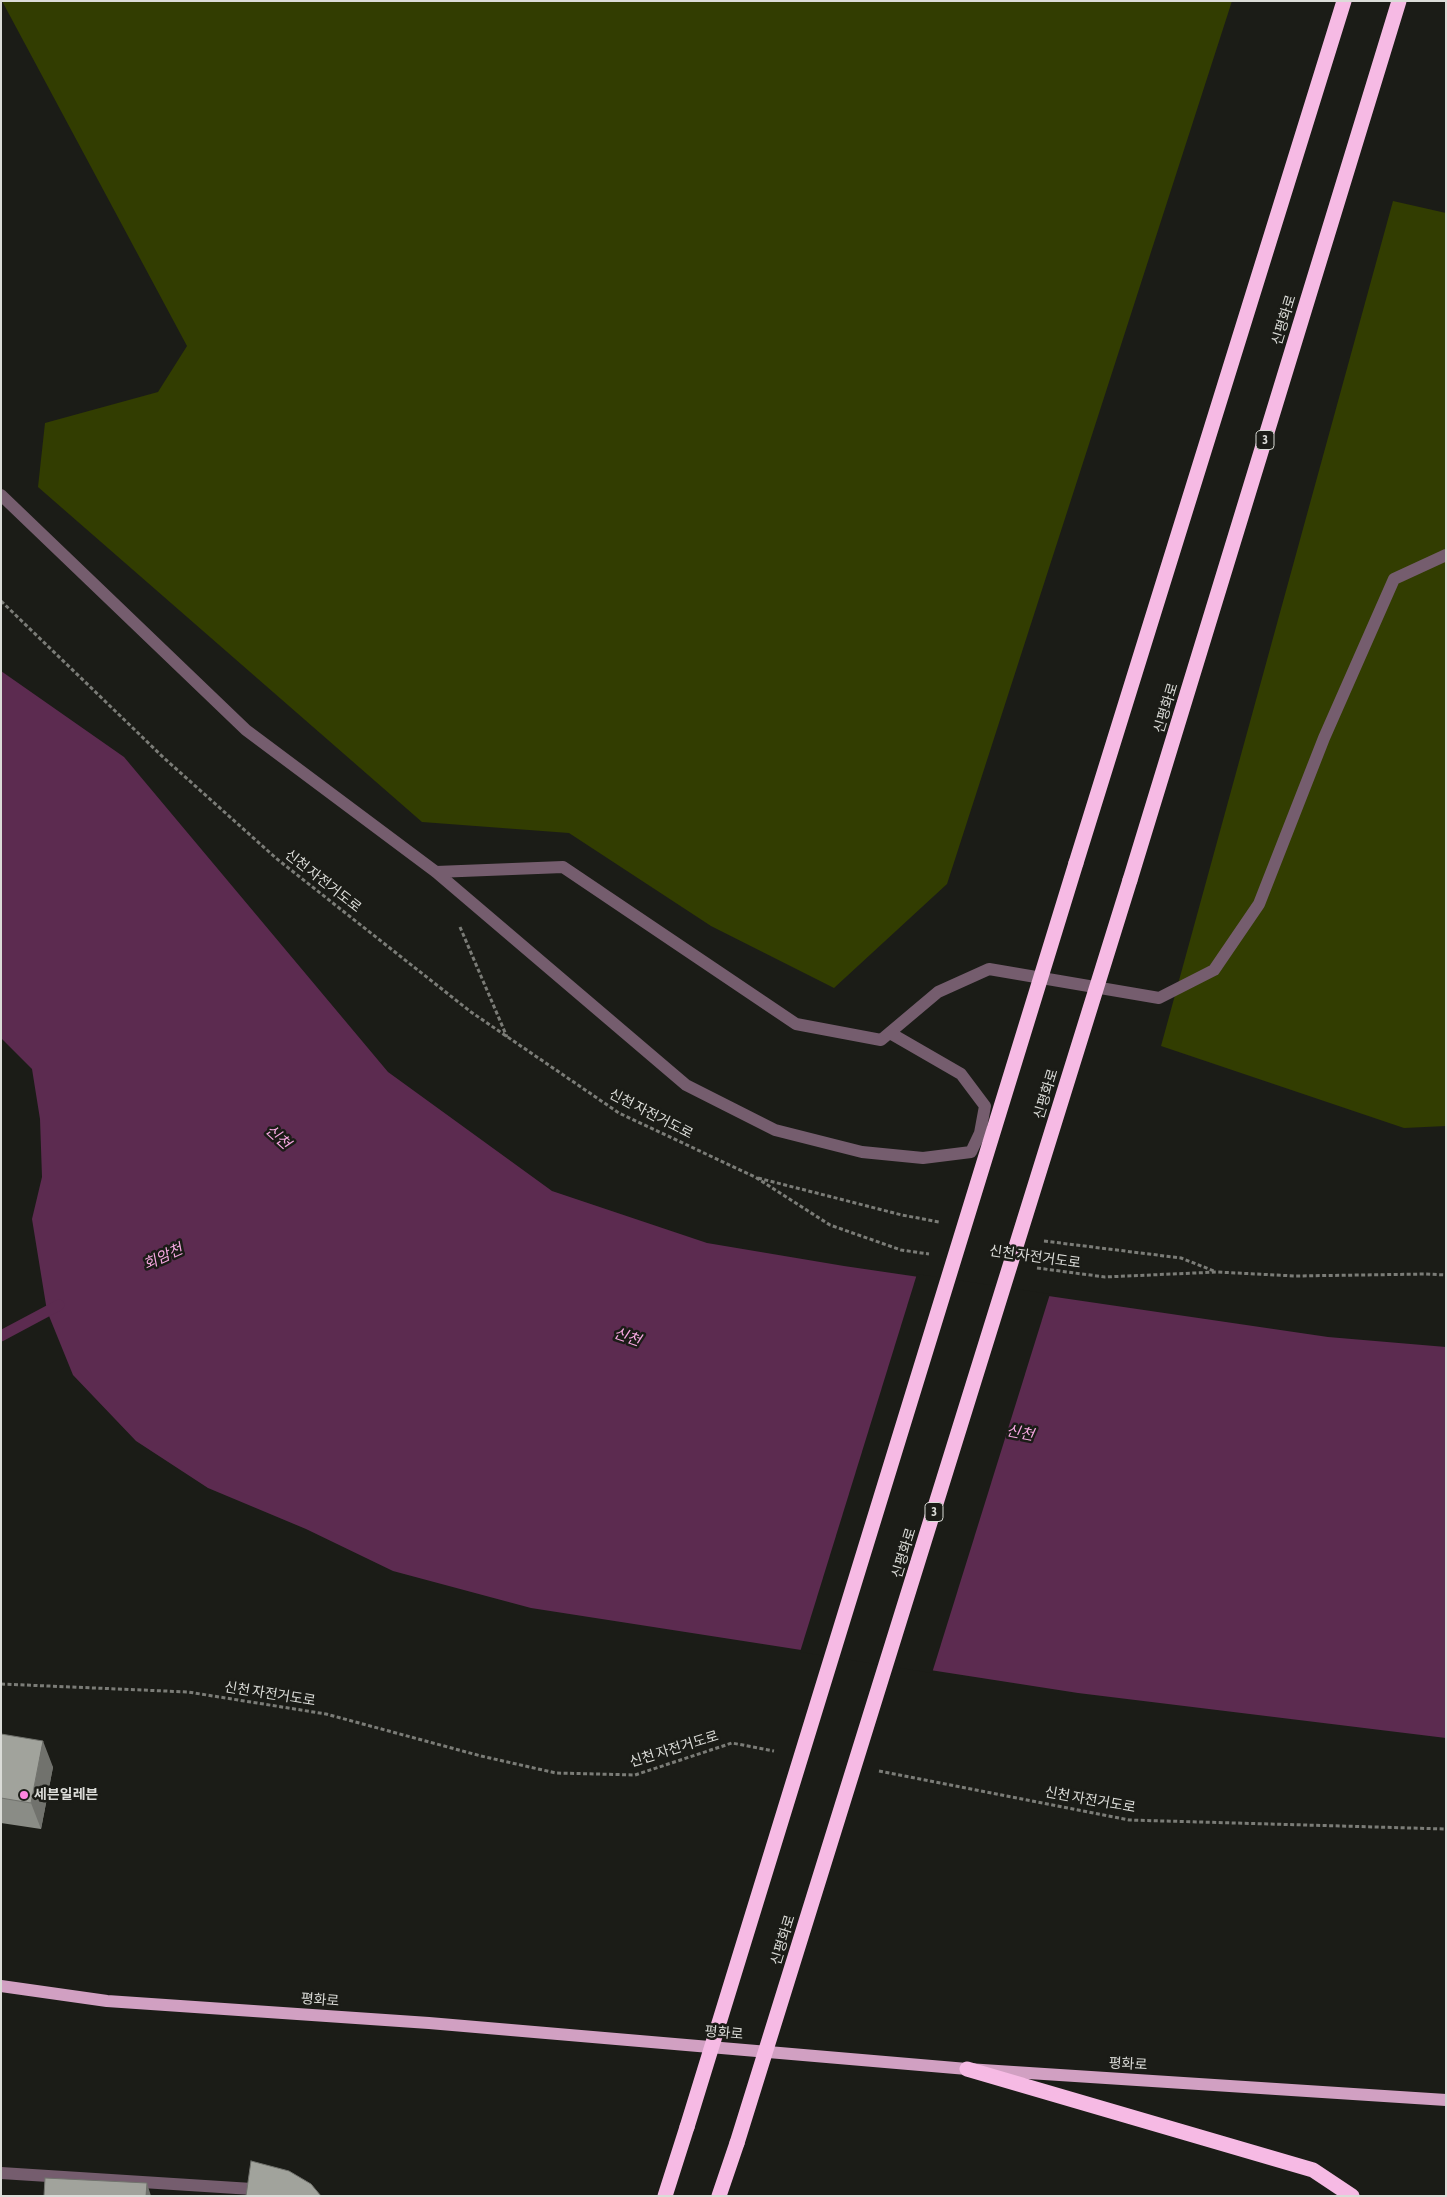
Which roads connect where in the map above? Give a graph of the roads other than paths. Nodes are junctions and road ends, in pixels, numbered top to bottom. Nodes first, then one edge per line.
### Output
1 (1344, 1) edge
2 (1399, 1) edge
3 (1, 494) edge
4 (1446, 555) edge
5 (436, 872) junction
6 (890, 1032) junction
7 (1, 1986) edge
8 (967, 2069) junction
9 (1446, 2100) edge
10 (1, 2173) edge
11 (252, 2189) edge
12 (720, 2193) edge
13 (665, 2196) edge
14 (1352, 2196) edge

1 - 13 highway, bridge
2 - 12 highway, 신평화로 / 3, bridge
3 - 5 street
4 - 6 street
5 - 6 street
5 - 6 street
7 - 8 main road, 평화로
8 - 9 main road, 평화로
8 - 14 highway
10 - 11 street

